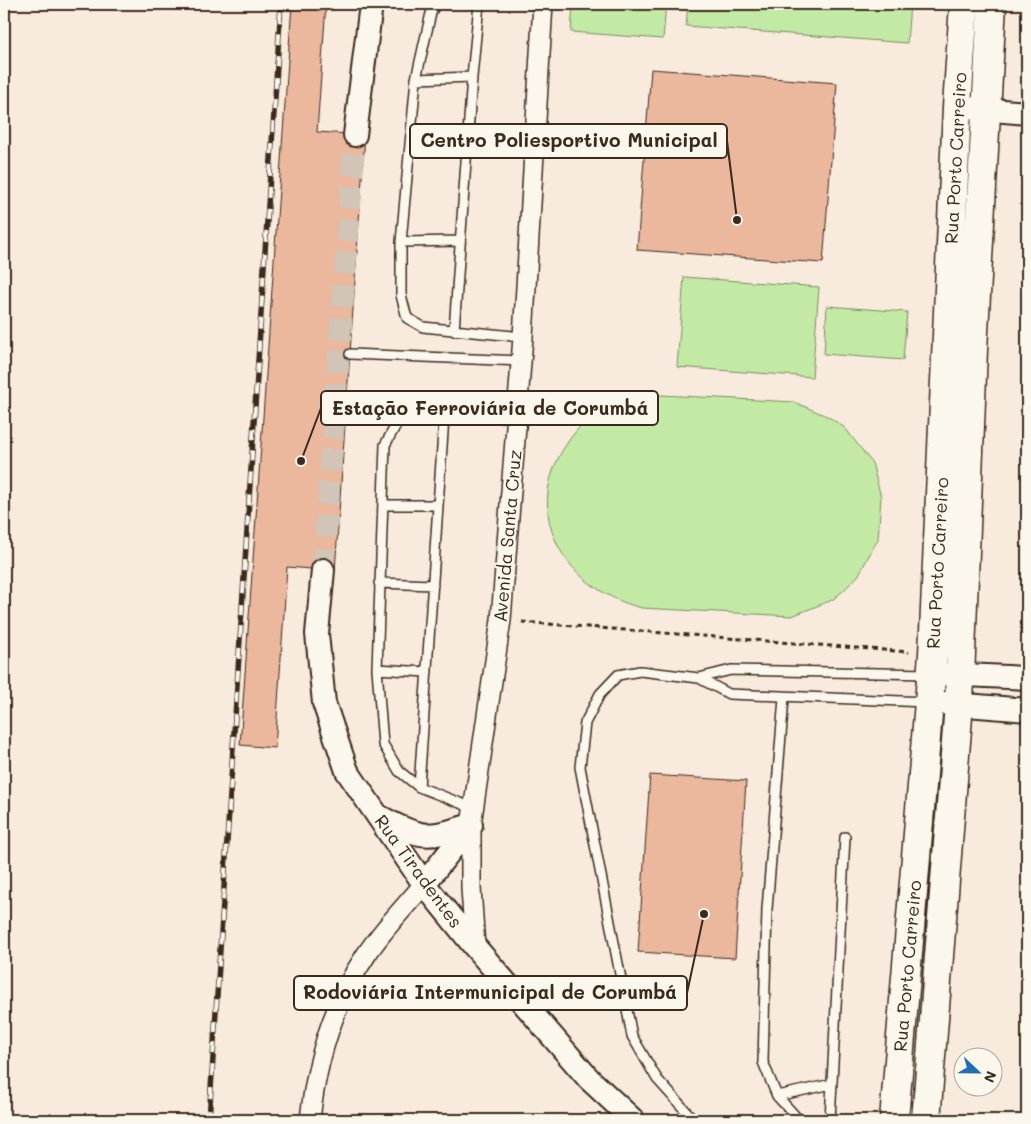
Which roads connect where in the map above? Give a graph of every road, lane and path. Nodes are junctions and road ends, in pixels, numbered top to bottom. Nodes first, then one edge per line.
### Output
1 (371, 4) edge
2 (435, 4) edge
3 (479, 4) edge
4 (543, 4) edge
5 (964, 4) edge
6 (992, 4) edge
7 (472, 76) junction
8 (416, 79) junction
9 (957, 107) junction
10 (985, 110) junction
11 (1027, 113) edge
12 (355, 135) tunnel mouth
13 (459, 241) junction
14 (401, 242) junction
15 (454, 331) junction
16 (523, 337) junction
17 (960, 350) junction
18 (350, 354) dead end
19 (521, 361) junction
20 (444, 417) junction
21 (517, 417) junction
22 (383, 505) junction
23 (438, 505) junction
24 (323, 570) tunnel mouth
25 (379, 583) junction
26 (433, 585) junction
27 (501, 620) junction
28 (932, 664) junction
29 (377, 669) junction
30 (427, 672) junction
31 (959, 674) junction
32 (699, 678) junction
33 (1027, 678) edge
34 (784, 698) junction
35 (930, 702) junction
36 (959, 704) junction
37 (1027, 710) edge
38 (419, 787) junction
39 (378, 816) junction
40 (472, 817) junction
41 (845, 837) dead end
42 (424, 884) junction
43 (475, 946) junction
44 (832, 1084) junction
45 (777, 1096) junction
46 (310, 1120) edge
47 (633, 1120) edge
48 (694, 1120) edge
49 (799, 1120) edge
50 (830, 1120) edge
51 (894, 1120) edge
52 (926, 1120) edge

1 - 12 street
2 - 8 lane
3 - 7 lane
4 - 16 street, Avenida Santa Cruz
5 - 9 main road, Rua Porto Carreiro
6 - 10 main road, Rua Porto Carreiro
7 - 8 lane
7 - 13 lane
8 - 14 lane
9 - 10 street
9 - 17 main road, Rua Porto Carreiro
10 - 11 street
10 - 17 main road, Rua Porto Carreiro
13 - 14 lane
13 - 15 lane
14 - 15 lane
15 - 16 lane
16 - 19 street, Avenida Santa Cruz
17 - 28 main road, Rua Porto Carreiro
17 - 31 main road, Rua Porto Carreiro
18 - 19 lane
19 - 21 street, Avenida Santa Cruz
20 - 21 lane
20 - 22 lane
20 - 23 lane
21 - 27 street, Avenida Santa Cruz
22 - 23 lane
22 - 25 lane
23 - 26 lane
24 - 39 street, Rua Tiradentes
25 - 26 lane
25 - 29 lane
26 - 30 lane
27 - 28 path
27 - 40 street, Avenida Santa Cruz
28 - 31 street
28 - 32 lane
28 - 35 main road, Rua Porto Carreiro
29 - 30 lane
29 - 38 lane
30 - 38 lane
31 - 33 street
31 - 36 main road, Rua Porto Carreiro
32 - 34 lane
32 - 48 lane
34 - 35 lane
34 - 45 lane
35 - 36 street
35 - 51 main road, Rua Porto Carreiro
36 - 37 street
36 - 52 main road, Rua Porto Carreiro
38 - 40 lane
39 - 40 street
39 - 42 street, Rua Tiradentes
40 - 42 street
40 - 43 street, Avenida Santa Cruz
41 - 44 lane
42 - 43 street, Rua Tiradentes
42 - 46 street
43 - 47 street, Rua Tiradentes
44 - 45 lane
44 - 50 lane
45 - 49 lane

